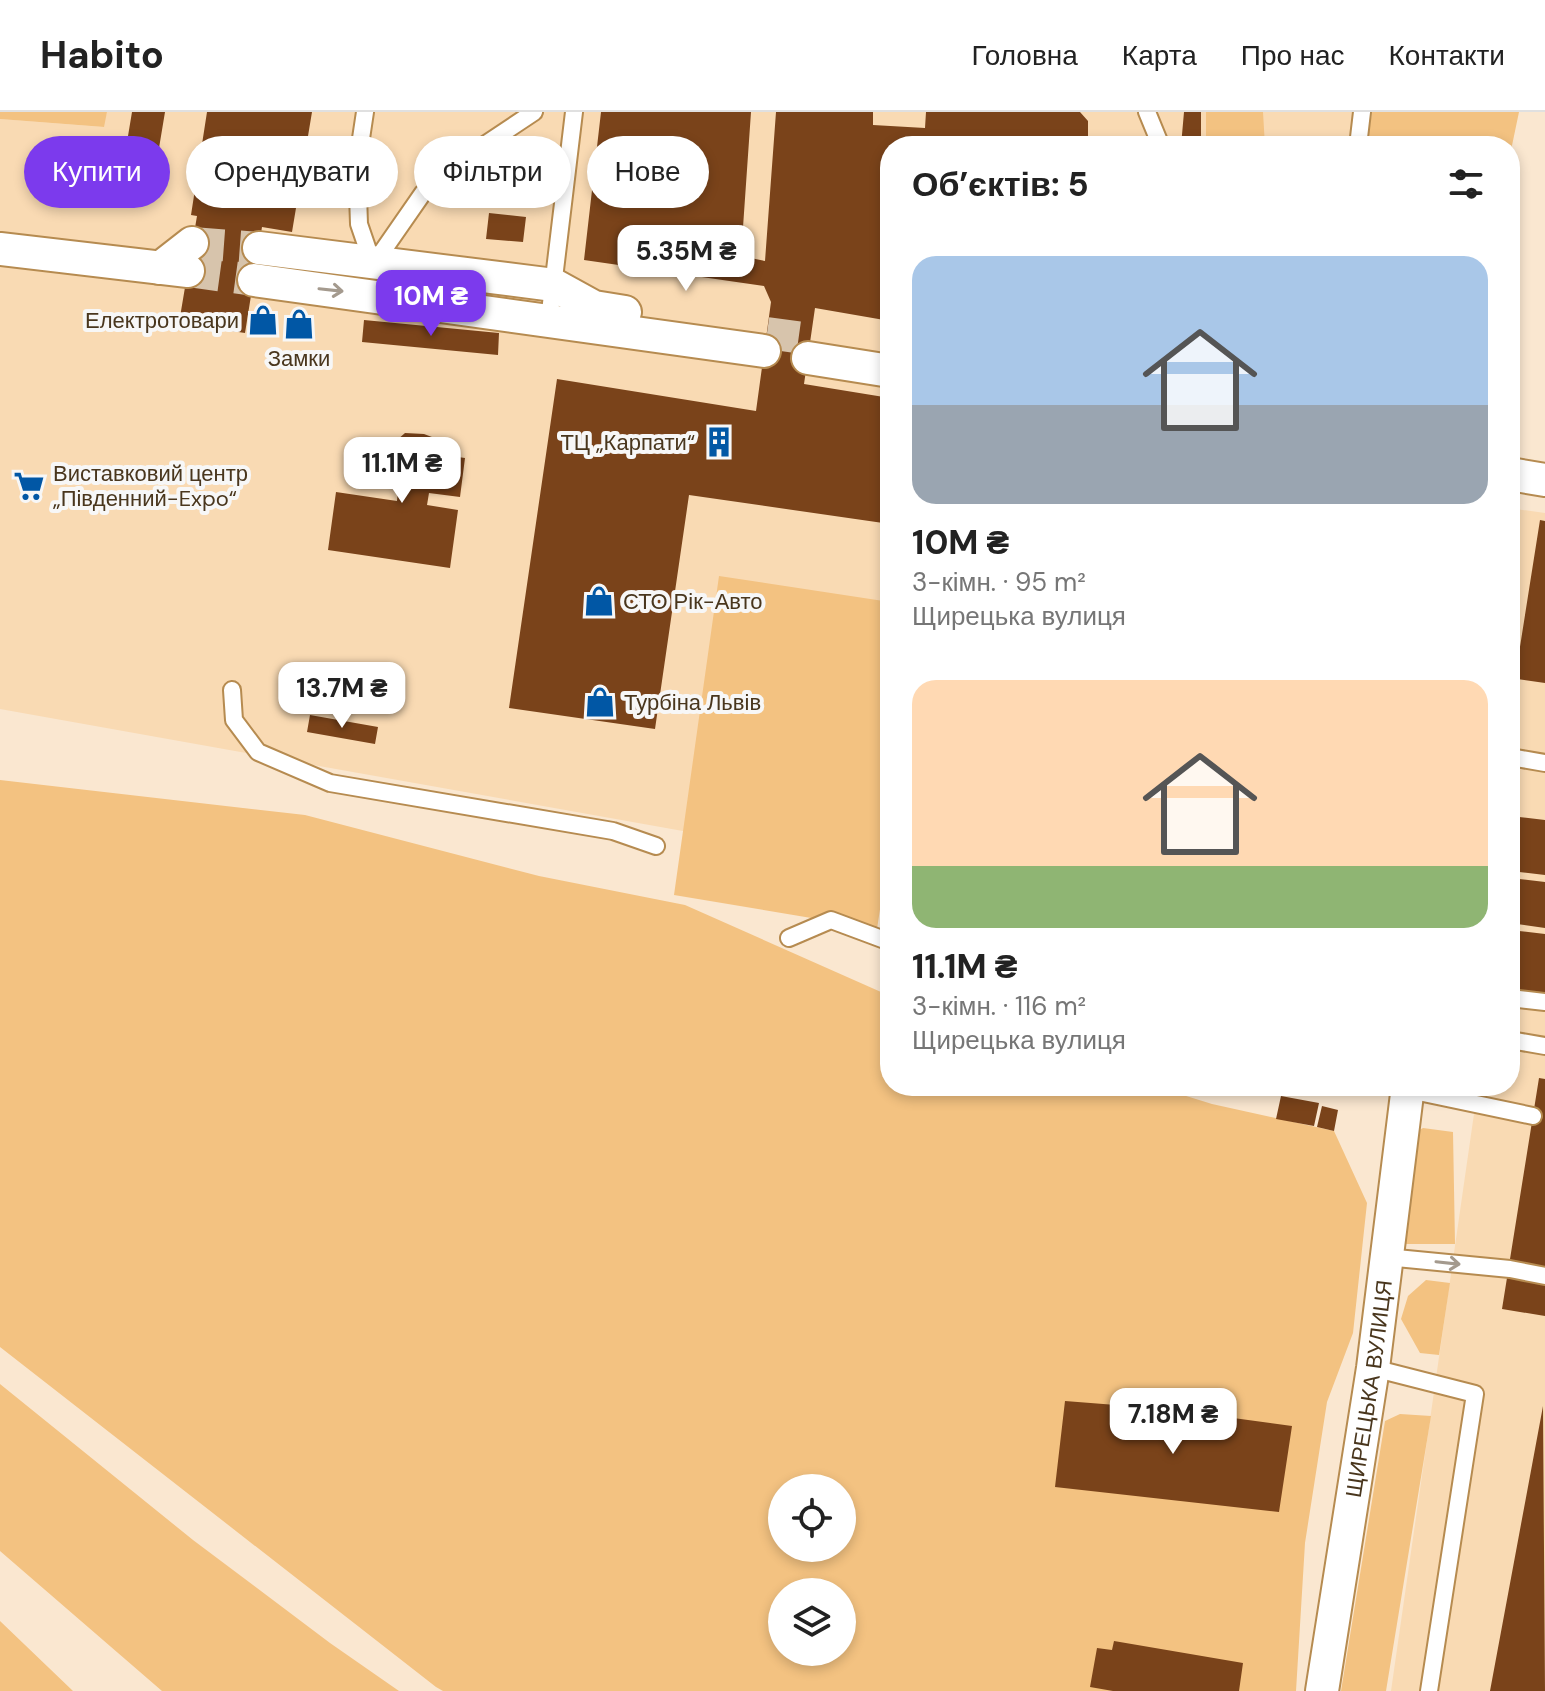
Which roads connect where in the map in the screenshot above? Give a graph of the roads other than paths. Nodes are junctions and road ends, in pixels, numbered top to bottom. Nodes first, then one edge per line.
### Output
1 (365, 112) edge
2 (534, 112) edge
3 (574, 112) edge
4 (1147, 112) edge
5 (1362, 112) edge
6 (1157, 136) edge
7 (1359, 136) edge
8 (259, 248) tunnel mouth
9 (0, 249) edge
10 (180, 261) tunnel mouth
11 (372, 262) junction
12 (254, 280) tunnel mouth
13 (554, 285) junction
14 (383, 296) junction
15 (549, 320) junction
16 (880, 352) edge
17 (880, 368) edge
18 (1520, 479) edge
19 (1545, 480) edge
20 (232, 690) dead end
21 (1520, 759) edge
22 (1545, 763) edge
23 (656, 846) dead end
24 (789, 938) dead end
25 (880, 938) edge
26 (1520, 999) edge
27 (1545, 1002) edge
28 (1520, 1042) edge
29 (1545, 1046) edge
30 (1401, 1096) edge
31 (1439, 1096) edge
32 (1533, 1116) dead end
33 (1386, 1257) junction
34 (1545, 1276) edge
35 (1373, 1368) junction
36 (1322, 1691) edge
37 (1429, 1691) edge

1 - 11 lane
2 - 11 lane
3 - 13 lane
4 - 6 lane
5 - 7 lane
8 - 11 street
9 - 10 street
11 - 13 street
11 - 14 lane
12 -> 14 street
13 - 15 lane
13 - 15 street
14 - 15 street
16 - 17 street
18 - 19 street
20 - 23 lane
21 - 22 lane
24 - 25 lane
26 - 27 lane
28 - 29 lane
30 - 33 street, ЩИРЕЦЬКА ВУЛИЦЯ
31 - 32 lane
33 -> 34 lane
33 - 35 street, ЩИРЕЦЬКА ВУЛИЦЯ
35 - 36 street, ЩИРЕЦЬКА ВУЛИЦЯ
35 - 37 lane

